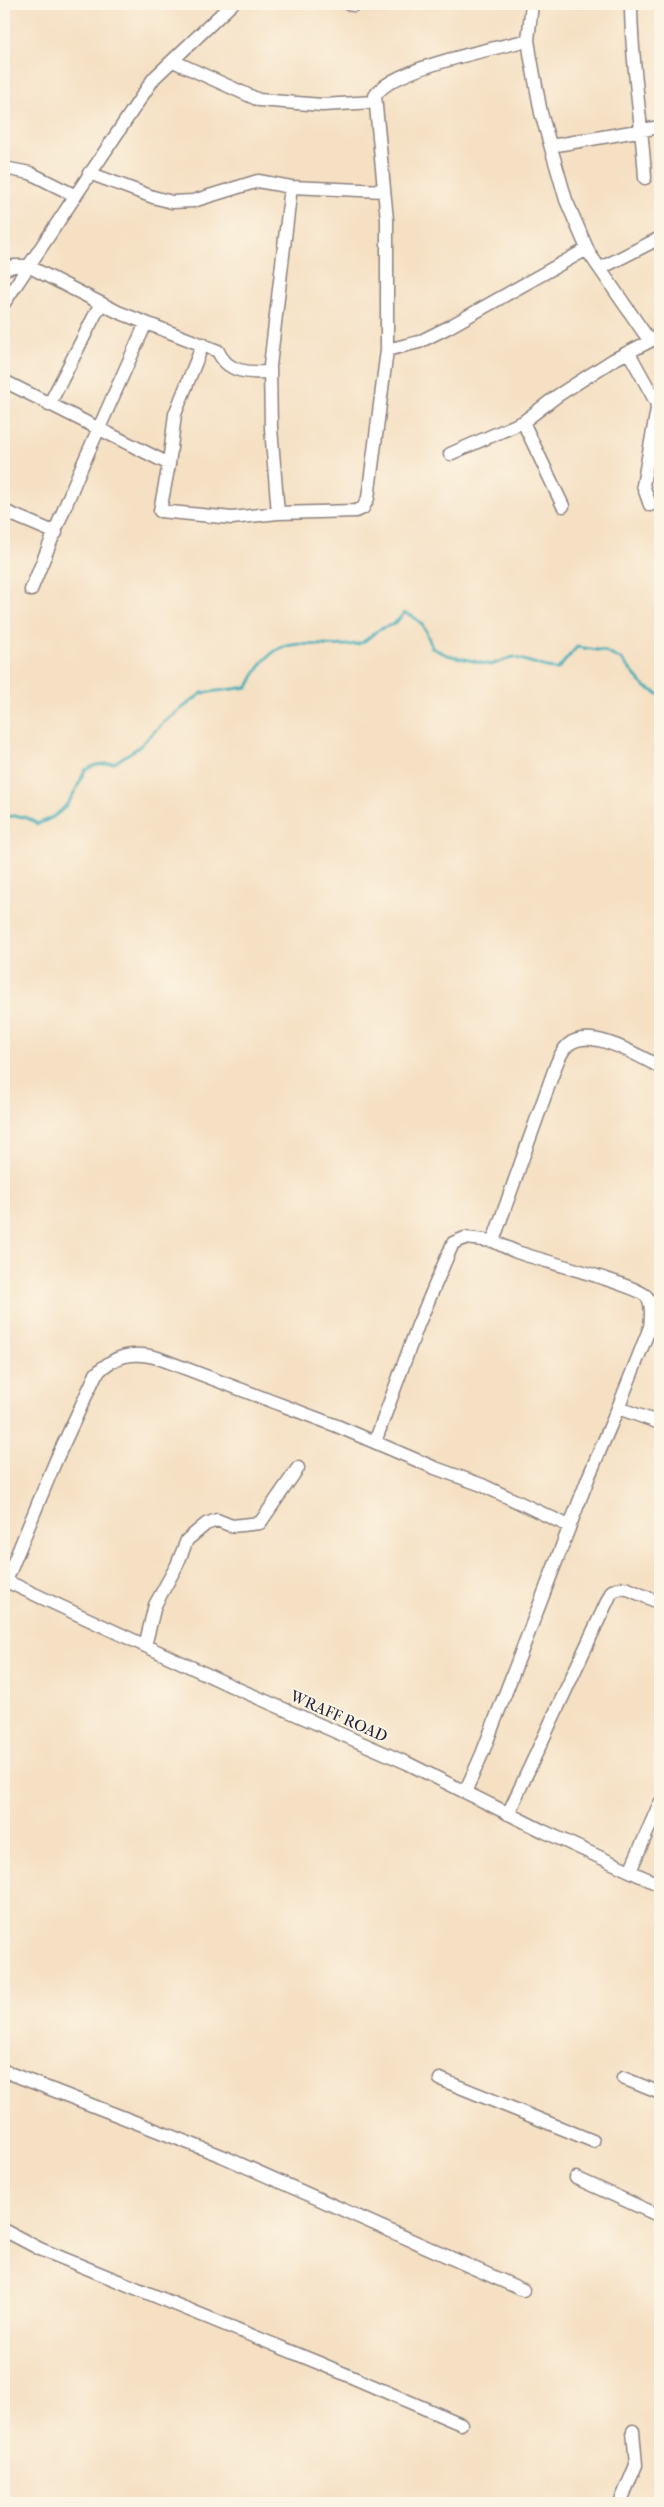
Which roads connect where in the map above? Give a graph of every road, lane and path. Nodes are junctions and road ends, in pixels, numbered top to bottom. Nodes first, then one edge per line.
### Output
1 (232, 4) edge
2 (532, 4) edge
3 (631, 4) edge
4 (528, 40) junction
5 (173, 61) junction
6 (376, 102) junction
7 (660, 127) edge
8 (643, 130) junction
9 (551, 146) junction
10 (4, 168) edge
11 (89, 173) junction
12 (645, 178) dead end
13 (291, 188) junction
14 (384, 191) junction
15 (74, 195) junction
16 (660, 238) edge
17 (587, 248) junction
18 (28, 266) junction
19 (601, 268) junction
20 (4, 269) edge
21 (4, 303) edge
22 (101, 303) junction
23 (146, 323) junction
24 (655, 338) edge
25 (203, 344) junction
26 (387, 350) junction
27 (628, 353) junction
28 (270, 372) junction
29 (4, 382) edge
30 (48, 405) junction
31 (523, 422) junction
32 (98, 429) junction
33 (450, 454) dead end
34 (169, 464) junction
35 (650, 505) dead end
36 (563, 506) dead end
37 (4, 511) edge
38 (278, 513) junction
39 (56, 533) junction
40 (31, 590) dead end
41 (660, 1067) edge
42 (493, 1241) junction
43 (618, 1408) junction
44 (660, 1423) edge
45 (375, 1442) junction
46 (298, 1468) dead end
47 (569, 1526) junction
48 (5, 1581) edge
49 (660, 1603) edge
50 (145, 1646) junction
51 (465, 1792) junction
52 (660, 1804) edge
53 (508, 1814) junction
54 (630, 1871) junction
55 (660, 1885) edge
56 (4, 2071) edge
57 (623, 2078) dead end
58 (440, 2079) dead end
59 (660, 2093) edge
60 (593, 2141) dead end
61 (576, 2178) dead end
62 (660, 2216) edge
63 (4, 2230) edge
64 (523, 2290) dead end
65 (461, 2424) dead end
66 (633, 2431) dead end
67 (620, 2503) edge

1 - 5 street
2 - 4 street
3 - 8 street
4 - 6 street
4 - 9 street
5 - 6 street
5 - 11 street
6 - 14 street
7 - 8 street
8 - 9 street
8 - 12 street
9 - 17 street
10 - 15 street
11 - 13 street
11 - 15 street
13 - 14 street
13 - 28 street
14 - 26 street
15 - 18 street
16 - 19 street
17 - 19 street
17 - 26 street
18 - 20 street
18 - 21 street
18 - 22 street
19 - 24 street
22 - 23 street
22 - 30 street
23 - 25 street
23 - 32 street
24 - 27 street
25 - 28 street
25 - 34 street
26 - 38 street
27 - 31 street
27 - 35 street
28 - 38 street
29 - 30 street
30 - 32 street
31 - 33 street
31 - 36 street
32 - 34 street
32 - 39 street
34 - 38 street
37 - 39 street
39 - 40 street
41 - 42 street
42 - 43 street
42 - 45 street
43 - 44 street
43 - 47 street
45 - 47 street
45 - 48 street
46 - 50 street
47 - 51 street
48 - 50 street, WRAFF ROAD
49 - 53 street
50 - 51 street, WRAFF ROAD
51 - 53 street, WRAFF ROAD
52 - 54 street
53 - 54 street, WRAFF ROAD
54 - 55 street, WRAFF ROAD
56 - 64 street
57 - 59 street
58 - 60 street
61 - 62 street
63 - 65 street
66 - 67 street

